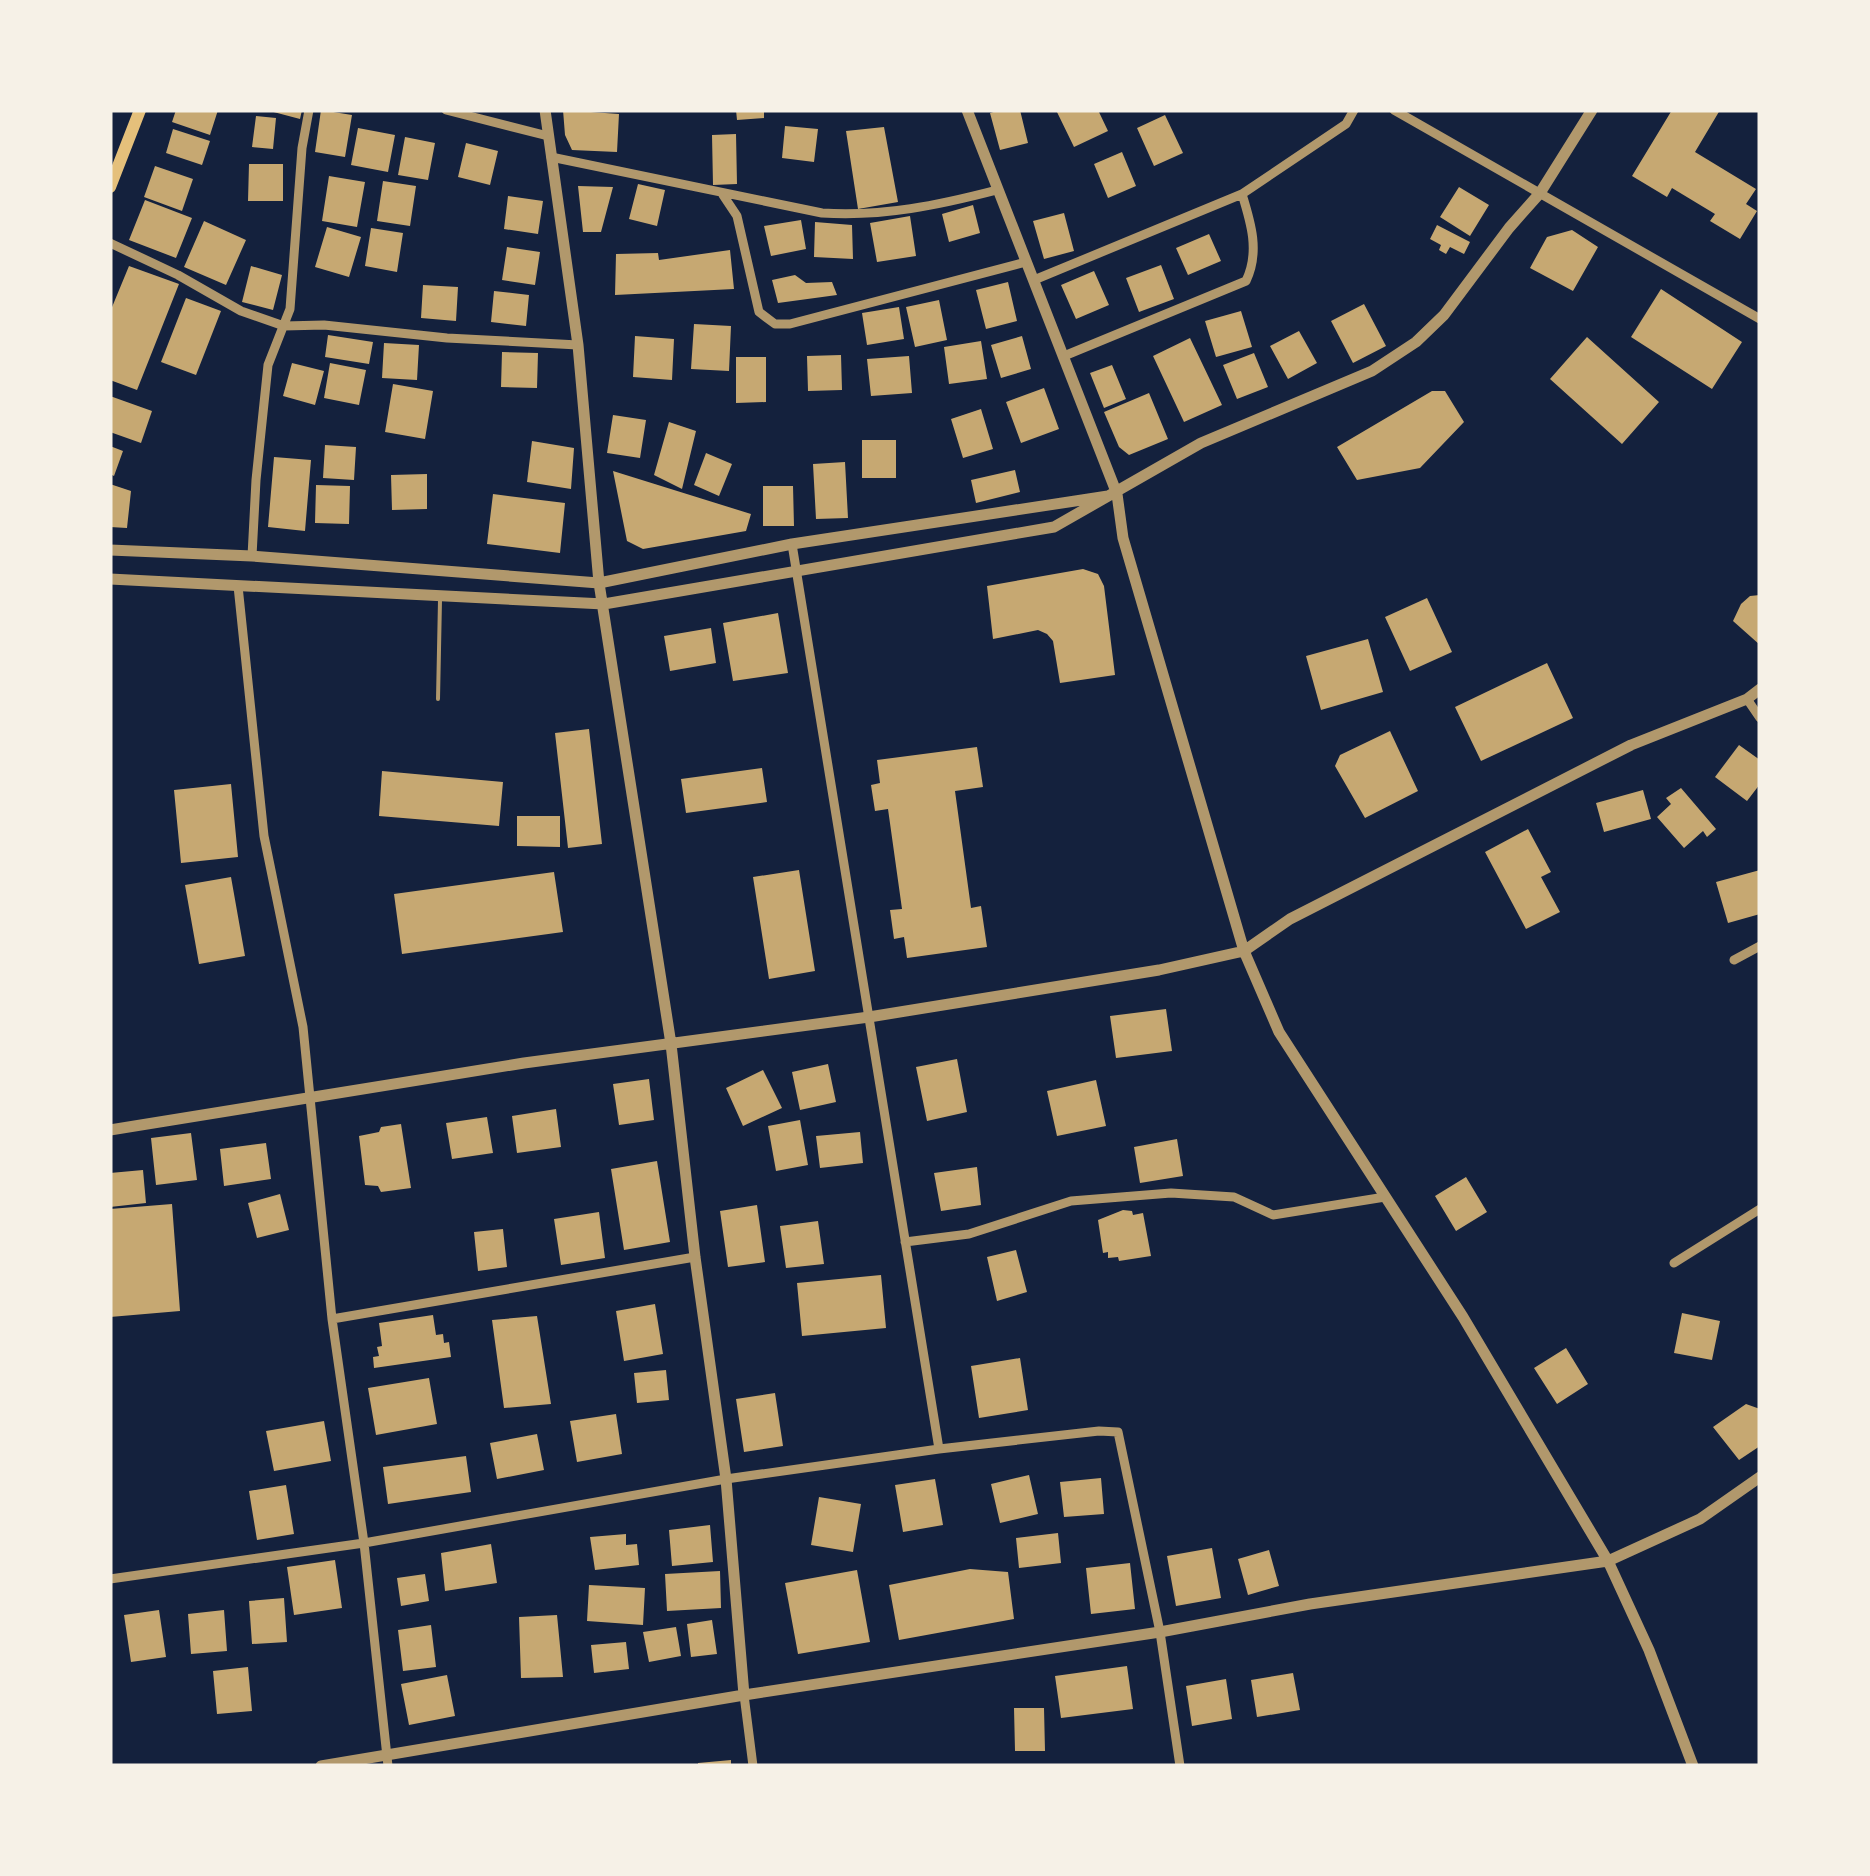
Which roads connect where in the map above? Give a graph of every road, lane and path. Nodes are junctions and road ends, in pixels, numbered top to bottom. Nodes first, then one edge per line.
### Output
1 (140, 110) edge
2 (309, 110) edge
3 (446, 110) edge
4 (545, 110) edge
5 (966, 110) edge
6 (1354, 110) edge
7 (1394, 110) edge
8 (1592, 110) edge
9 (548, 136) junction
10 (551, 157) junction
11 (110, 188) edge
12 (997, 190) junction
13 (1540, 193) junction
14 (722, 194) junction
15 (1242, 194) junction
16 (110, 243) edge
17 (1026, 262) junction
18 (1034, 280) junction
19 (1760, 319) edge
20 (284, 326) junction
21 (578, 344) junction
22 (1064, 356) junction
23 (1117, 494) junction
24 (792, 544) junction
25 (110, 550) edge
26 (252, 556) junction
27 (439, 570) junction
28 (796, 570) junction
29 (110, 579) edge
30 (600, 582) junction
31 (238, 586) junction
32 (440, 596) junction
33 (604, 604) junction
34 (1760, 690) edge
35 (438, 699) dead end
36 (1747, 699) junction
37 (1760, 718) edge
38 (1760, 946) edge
39 (1244, 951) junction
40 (1734, 960) dead end
41 (870, 1017) junction
42 (671, 1044) junction
43 (310, 1096) junction
44 (110, 1130) edge
45 (1385, 1197) junction
46 (1760, 1209) edge
47 (904, 1242) junction
48 (695, 1257) junction
49 (1674, 1262) dead end
50 (332, 1319) junction
51 (938, 1449) junction
52 (1760, 1477) edge
53 (726, 1479) junction
54 (364, 1543) junction
55 (1608, 1561) junction
56 (110, 1580) edge
57 (1160, 1632) junction
58 (744, 1695) junction
59 (388, 1760) edge
60 (321, 1766) edge
61 (753, 1766) edge
62 (1180, 1766) edge
63 (1693, 1766) edge

1 - 11 main road
2 - 20 street
3 - 9 street
4 - 9 street
5 - 12 street
6 - 15 street
7 - 13 street
8 - 13 street
9 - 10 street
10 - 14 street
10 - 21 street
12 - 14 street
12 - 17 street
13 - 19 street
13 - 23 street
14 - 17 street
15 - 18 street
15 - 22 street
16 - 20 street
17 - 18 street
18 - 22 street
20 - 21 street
20 - 26 street
21 - 30 street
22 - 23 street
23 - 24 street
23 - 28 street
23 - 39 street
24 - 28 street
24 - 30 street
25 - 26 street
26 - 27 street
27 - 30 street
27 - 32 lane
28 - 33 street
28 - 41 street
29 - 31 street
30 - 33 street
31 - 32 street
31 - 43 street
32 - 33 street
32 - 35 lane
33 - 42 street
34 - 36 street
36 - 37 street
36 - 39 street
38 - 40 street
39 - 41 street
39 - 45 street
41 - 42 street
41 - 47 street
42 - 43 street
42 - 48 street
43 - 44 street
43 - 50 street
45 - 47 street
45 - 55 street
46 - 49 street
47 - 51 street
48 - 50 street
48 - 53 street
50 - 54 street
51 - 53 street
51 - 57 street
52 - 55 street
53 - 54 street
53 - 58 street
54 - 56 street
54 - 59 street
55 - 57 street
55 - 63 street
57 - 58 street
57 - 62 street
58 - 59 street
58 - 61 street
59 - 60 street

